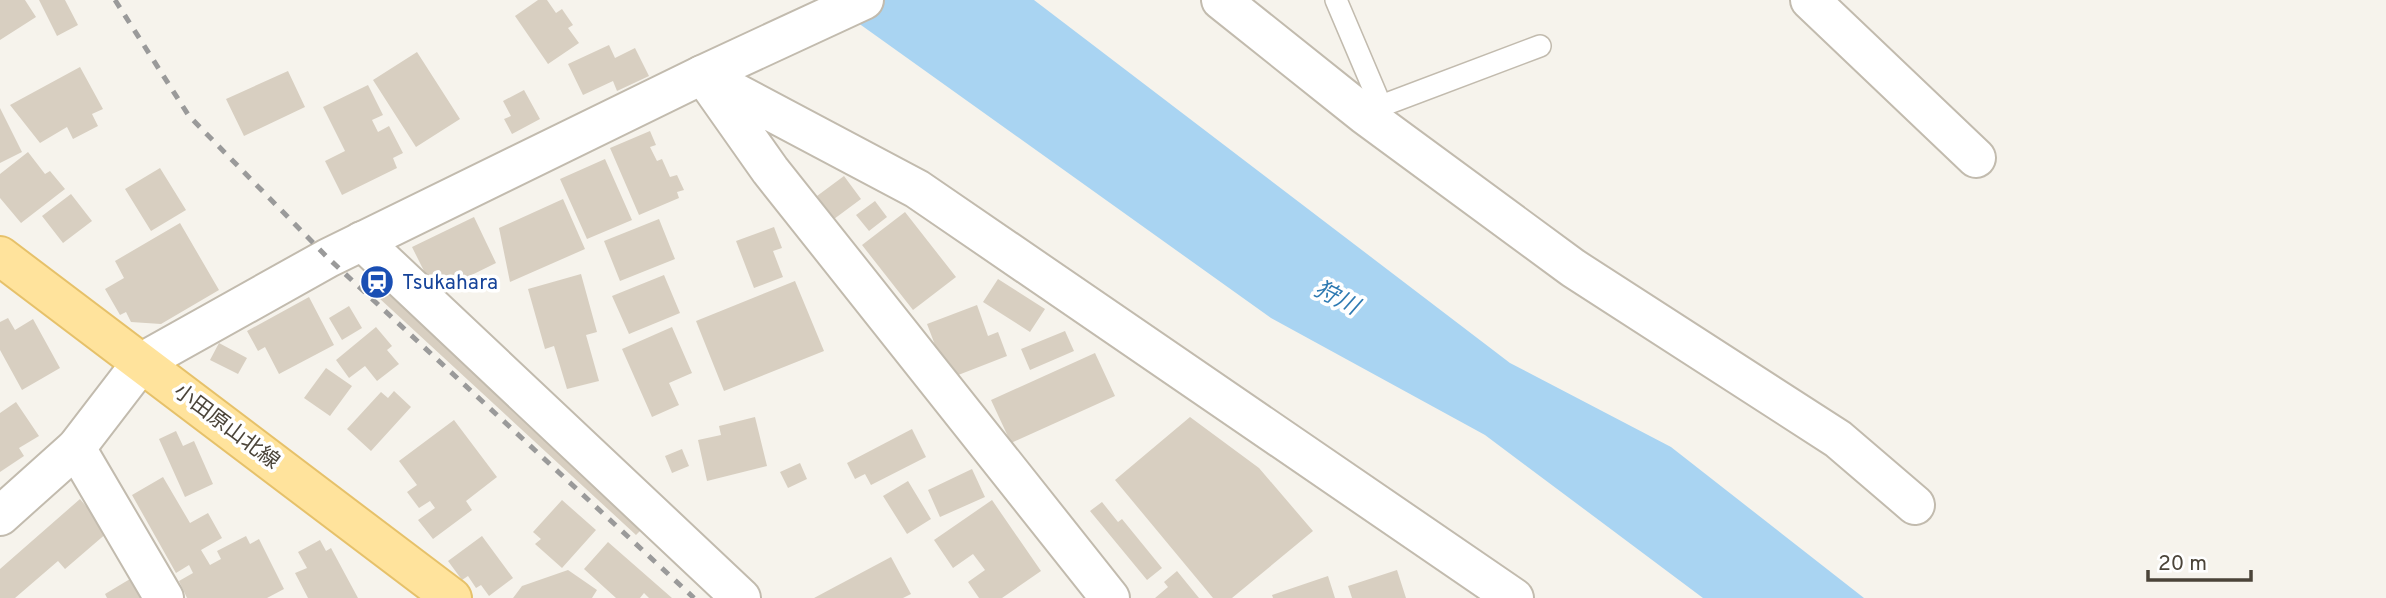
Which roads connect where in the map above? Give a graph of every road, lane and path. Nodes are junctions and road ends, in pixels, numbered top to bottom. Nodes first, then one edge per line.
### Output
1 (864, 0) edge
2 (1222, 0) edge
3 (1336, 0) edge
4 (1810, 0) edge
5 (1540, 46) dead end
6 (702, 75) junction
7 (1373, 111) junction
8 (1976, 158) dead end
9 (362, 241) junction
10 (0, 256) edge
11 (142, 362) junction
12 (76, 448) junction
13 (1915, 505) dead end
14 (0, 516) edge
15 (164, 598) edge
16 (452, 598) edge
17 (741, 598) edge
18 (1110, 598) edge
19 (1514, 598) edge

1 - 6 street
2 - 7 street
3 - 7 lane
4 - 8 street
5 - 7 lane
6 - 9 street
6 - 18 street
6 - 19 street
7 - 13 street
9 - 11 street
9 - 17 street
10 - 11 main road, 小田原山北線
11 - 12 street
11 - 16 main road, 小田原山北線
12 - 14 street
12 - 15 street

